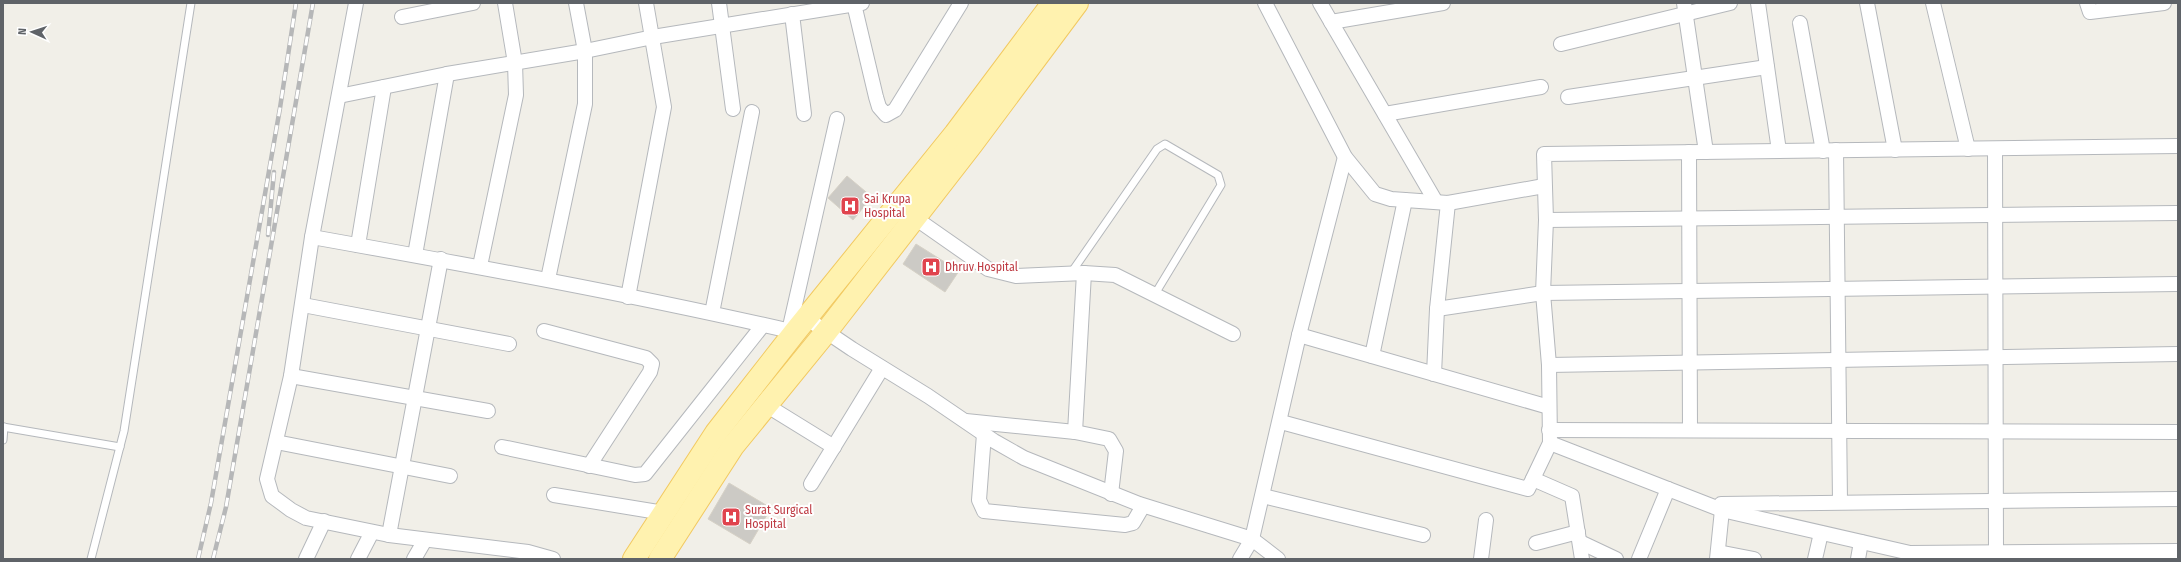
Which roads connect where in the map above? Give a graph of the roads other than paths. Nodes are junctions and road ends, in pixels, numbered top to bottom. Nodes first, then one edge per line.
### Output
1 (191, 3) edge
2 (356, 3) edge
3 (473, 3) edge
4 (504, 3) edge
5 (576, 3) edge
6 (646, 3) edge
7 (719, 3) edge
8 (961, 3) edge
9 (1053, 3) edge
10 (1077, 3) edge
11 (1265, 3) edge
12 (1320, 3) edge
13 (1442, 3) edge
14 (1730, 3) edge
15 (1758, 3) edge
16 (1867, 3) edge
17 (1933, 3) edge
18 (2087, 3) edge
19 (2164, 3) edge
20 (858, 4) edge
21 (1410, 5) edge
22 (1684, 8) edge
23 (792, 14) junction
24 (402, 17) dead end
25 (1331, 22) junction
26 (1800, 23) dead end
27 (723, 26) junction
28 (653, 37) junction
29 (1561, 44) dead end
30 (585, 51) junction
31 (515, 63) junction
32 (1767, 67) junction
33 (447, 74) junction
34 (1695, 78) junction
35 (384, 87) junction
36 (1541, 87) dead end
37 (339, 96) junction
38 (1568, 97) dead end
39 (733, 109) dead end
40 (752, 112) dead end
41 (804, 114) dead end
42 (1385, 114) junction
43 (837, 119) dead end
44 (2178, 146) edge
45 (1968, 149) junction
46 (1995, 149) junction
47 (1830, 150) junction
48 (1895, 150) junction
49 (1779, 151) junction
50 (1689, 152) junction
51 (1706, 152) junction
52 (1345, 157) junction
53 (1544, 186) junction
54 (1405, 200) junction
55 (1442, 202) junction
56 (2178, 213) edge
57 (1996, 215) junction
58 (1836, 217) junction
59 (915, 218) junction
60 (1690, 218) junction
61 (1546, 220) junction
62 (312, 237) junction
63 (358, 245) junction
64 (415, 255) junction
65 (441, 259) junction
66 (480, 266) junction
67 (1077, 274) junction
68 (548, 279) junction
69 (2178, 284) edge
70 (1996, 287) junction
71 (1837, 289) junction
72 (1690, 291) junction
73 (1543, 293) junction
74 (1155, 294) junction
75 (628, 297) junction
76 (303, 305) junction
77 (1437, 309) junction
78 (712, 313) junction
79 (763, 325) junction
80 (797, 327) junction
81 (428, 329) junction
82 (544, 332) dead end
83 (826, 332) junction
84 (1233, 334) dead end
85 (1300, 335) junction
86 (509, 344) dead end
87 (2178, 354) edge
88 (1372, 356) junction
89 (1996, 357) junction
90 (1838, 360) junction
91 (1690, 362) junction
92 (1549, 364) junction
93 (882, 368) junction
94 (1434, 374) junction
95 (291, 376) junction
96 (415, 398) junction
97 (766, 405) junction
98 (1549, 407) junction
99 (488, 411) dead end
100 (965, 421) junction
101 (1281, 422) junction
102 (3, 427) edge
103 (1690, 430) junction
104 (1839, 431) junction
105 (1075, 432) junction
106 (1996, 432) junction
107 (2178, 432) edge
108 (984, 434) junction
109 (1550, 436) junction
110 (3, 440) edge
111 (276, 442) junction
112 (120, 447) junction
113 (502, 447) dead end
114 (834, 447) junction
115 (590, 466) junction
116 (402, 467) junction
117 (450, 476) dead end
118 (1533, 479) junction
119 (811, 484) dead end
120 (1668, 489) junction
121 (1111, 494) junction
122 (554, 495) dead end
123 (1263, 496) junction
124 (2178, 499) edge
125 (1996, 501) junction
126 (1840, 502) junction
127 (1706, 504) junction
128 (1143, 506) junction
129 (1722, 510) junction
130 (664, 513) junction
131 (1486, 520) dead end
132 (324, 521) junction
133 (372, 532) junction
134 (1821, 533) junction
135 (388, 535) junction
136 (1423, 535) dead end
137 (1579, 537) junction
138 (1252, 539) junction
139 (424, 540) junction
140 (1860, 542) junction
141 (1536, 543) dead end
142 (2178, 551) edge
143 (492, 554) edge
144 (1717, 555) edge
145 (2004, 555) edge
146 (2075, 555) edge
147 (1934, 556) edge
148 (91, 559) edge
149 (306, 559) edge
150 (358, 559) edge
151 (414, 559) edge
152 (553, 559) edge
153 (634, 559) edge
154 (660, 559) edge
155 (1240, 559) edge
156 (1278, 559) edge
157 (1481, 559) edge
158 (1582, 559) edge
159 (1616, 559) edge
160 (1639, 559) edge
161 (1754, 559) edge
162 (1815, 559) edge
163 (1858, 559) edge

1 - 112 lane
2 - 37 street
3 - 24 street
4 - 31 street
5 - 30 street
6 - 28 street
7 - 27 street
8 - 20 street
9 - 80 main road
10 - 59 main road
11 - 52 street
12 - 25 street
13 - 21 street
14 - 22 street
15 - 32 street
16 - 48 street
17 - 45 street
18 - 19 street
20 - 23 street
21 - 25 street
22 - 29 street
22 - 34 street
23 - 27 street
23 - 41 street
25 - 42 street
26 - 47 street
27 - 28 street
27 - 39 street
28 - 30 street
28 - 75 street
30 - 31 street
30 - 68 street
31 - 33 street
31 - 66 street
32 - 34 street
32 - 49 street
33 - 35 street
33 - 64 street
34 - 38 street
34 - 51 street
35 - 37 street
35 - 63 street
36 - 42 street
37 - 62 street
40 - 78 street
42 - 55 street
43 - 80 street
44 - 46 street
45 - 46 street
45 - 48 street
46 - 57 street
47 - 48 street
47 - 49 street
47 - 58 street
49 - 51 street
50 - 51 street
50 - 53 street
50 - 60 street
52 - 54 street
52 - 85 street
53 - 55 street
53 - 61 street
54 - 55 street
54 - 88 street
55 - 77 street
56 - 57 street
57 - 58 street
57 - 70 street
58 - 60 street
58 - 71 street
59 - 67 street
59 - 83 main road
60 - 61 street
60 - 72 street
61 - 73 street
62 - 63 street
62 - 76 street
63 - 64 street
64 - 65 street
65 - 66 street
65 - 81 street
66 - 68 street
67 - 74 street
67 - 74 lane
67 - 105 street
68 - 75 street
69 - 70 street
70 - 71 street
70 - 89 street
71 - 72 street
71 - 90 street
72 - 73 street
72 - 91 street
73 - 77 street
73 - 92 street
74 - 84 street
75 - 78 street
76 - 81 street
76 - 95 street
77 - 94 street
78 - 79 street
79 - 80 street
79 - 115 street
80 - 83 street
80 - 130 main road
81 - 86 street
81 - 96 street
82 - 115 street
83 - 93 street
83 - 97 main road
85 - 88 street
85 - 101 street
87 - 89 street
88 - 94 street
89 - 90 street
89 - 106 street
90 - 91 street
90 - 104 street
91 - 92 street
91 - 103 street
92 - 98 street
93 - 100 street
93 - 114 street
94 - 98 street
95 - 96 street
95 - 111 street
96 - 99 street
96 - 116 street
97 - 114 street
97 - 154 main road
98 - 109 street
100 - 105 street
100 - 108 street
101 - 118 street
101 - 123 street
102 - 110 lane
102 - 112 lane
103 - 104 street
103 - 109 street
104 - 106 street
104 - 126 street
105 - 121 street
106 - 107 street
106 - 125 street
108 - 121 street
108 - 128 street
109 - 118 street
109 - 120 street
111 - 116 street
111 - 132 street
112 - 148 lane
113 - 115 street
114 - 119 street
116 - 117 street
116 - 135 street
118 - 137 street
120 - 127 street
120 - 160 street
121 - 128 street
122 - 130 street
123 - 136 street
123 - 138 street
124 - 125 street
125 - 126 street
125 - 145 street
126 - 127 street
127 - 129 street
128 - 138 street
129 - 134 street
129 - 144 street
130 - 153 main road
131 - 157 street
132 - 133 street
132 - 149 street
133 - 135 street
133 - 150 street
134 - 140 street
134 - 162 street
135 - 139 street
137 - 141 street
137 - 158 street
137 - 159 street
138 - 155 street
138 - 156 street
139 - 143 street
139 - 151 street
140 - 147 street
140 - 163 street
142 - 146 street
143 - 152 street
144 - 161 street
145 - 146 street
145 - 147 street

